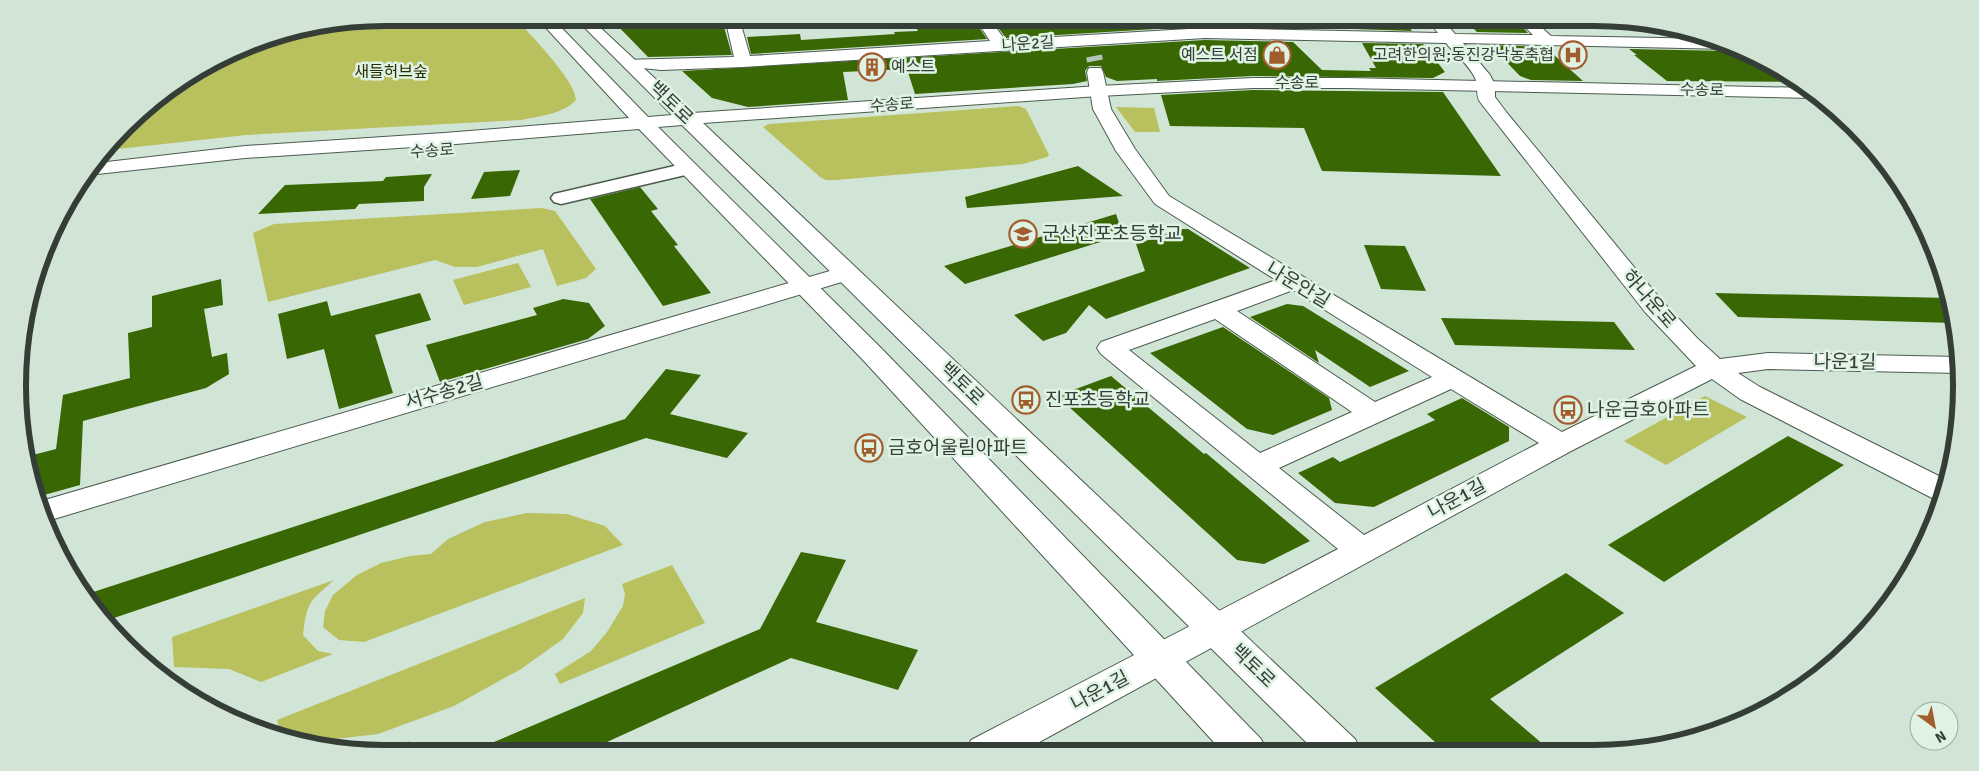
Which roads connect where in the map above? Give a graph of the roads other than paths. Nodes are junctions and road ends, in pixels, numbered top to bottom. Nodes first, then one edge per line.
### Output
1 (552, 26) edge
2 (590, 26) edge
3 (734, 26) edge
4 (987, 26) edge
5 (1088, 26) edge
6 (1202, 26) edge
7 (1311, 26) edge
8 (1440, 26) edge
9 (1532, 26) edge
10 (1205, 33) junction
11 (1317, 36) junction
12 (1451, 38) junction
13 (1091, 40) junction
14 (1548, 41) junction
15 (1704, 44) edge
16 (1001, 46) junction
17 (743, 62) junction
18 (629, 63) junction
19 (1096, 70) junction
20 (1486, 86) junction
21 (615, 92) junction
22 (1800, 92) edge
23 (691, 122) junction
24 (648, 127) junction
25 (518, 134) junction
26 (98, 169) edge
27 (686, 169) junction
28 (90, 182) edge
29 (561, 198) dead end
30 (847, 273) junction
31 (1293, 282) junction
32 (803, 286) junction
33 (1218, 309) junction
34 (1952, 365) edge
35 (1713, 368) junction
36 (1452, 378) junction
37 (1373, 414) junction
38 (1561, 444) junction
39 (1257, 466) junction
40 (1938, 488) edge
41 (49, 510) edge
42 (1361, 550) junction
43 (1216, 630) junction
44 (1160, 659) junction
45 (998, 745) edge
46 (1241, 745) edge
47 (1335, 745) edge

1 - 21 street, 백토로
2 - 18 street, 백토로
3 - 17 street
4 - 16 street
5 - 13 street, 나운안길
6 - 10 street
7 - 11 street
8 - 12 street, 하나운로
9 - 14 street
10 - 11 street, 나운2길
10 - 13 street, 나운2길
11 - 12 street, 나운2길
12 - 14 street, 나운2길
12 - 20 street, 하나운로
13 - 16 street, 나운2길
13 - 19 street, 나운안길
14 - 15 street, 나운2길
16 - 17 street, 나운2길
17 - 18 street, 나운2길
18 - 23 street, 백토로
19 - 20 street, 수송로
19 - 23 street, 수송로
19 - 31 street, 나운안길
20 - 22 street, 수송로
20 - 35 street, 하나운로
21 - 24 street, 백토로
21 - 25 street
23 - 24 street, 수송로
23 - 30 street, 백토로
24 - 25 street, 수송로
24 - 27 street, 백토로
24 - 28 street, 수송로
25 - 26 street, 수송로
27 - 29 street
27 - 32 street, 백토로
30 - 32 street, 서수송2길
30 - 43 street, 백토로
31 - 33 street
31 - 36 street, 나운안길
32 - 41 street, 서수송2길
32 - 44 street, 백토로
33 - 37 street
33 - 39 street
34 - 35 street, 나운1길
35 - 38 street, 나운1길
35 - 40 street, 하나운로
36 - 37 street
36 - 38 street, 나운안길
37 - 39 street
38 - 42 street, 나운1길
39 - 42 street
42 - 43 street, 나운1길
43 - 44 street, 나운1길
43 - 47 street, 백토로
44 - 45 street, 나운1길
44 - 46 street, 백토로

